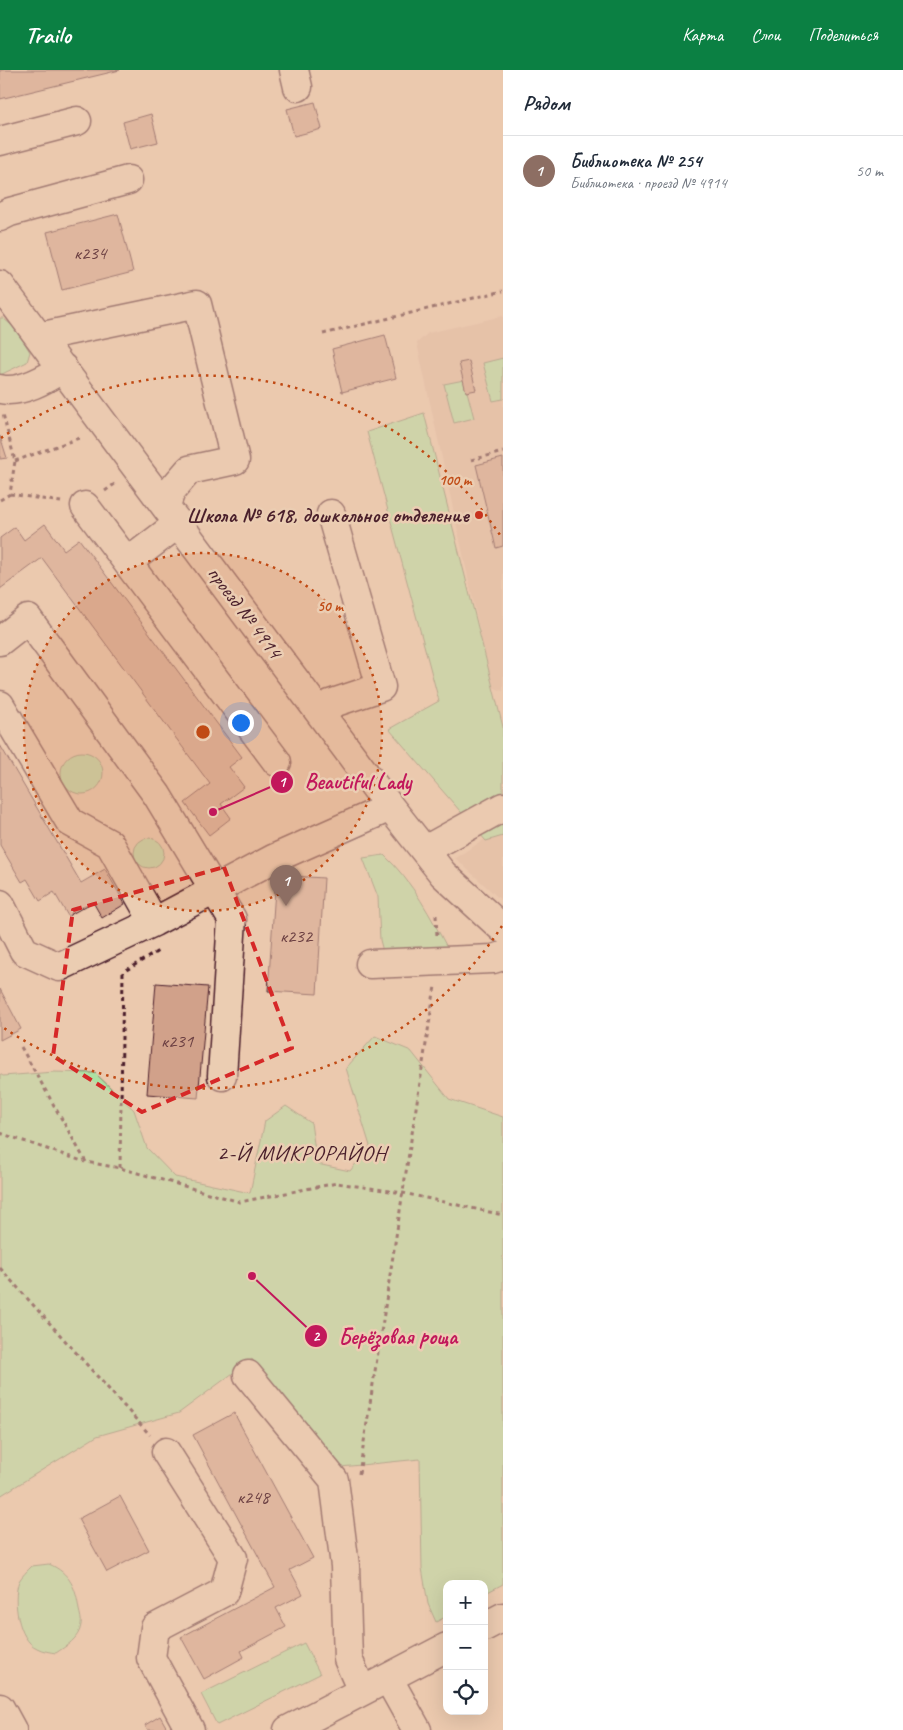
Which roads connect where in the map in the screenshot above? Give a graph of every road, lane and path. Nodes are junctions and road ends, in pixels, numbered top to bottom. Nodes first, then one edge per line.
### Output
1 (78, 121) dead end
2 (0, 141) edge
3 (128, 180) dead end
4 (0, 217) edge
5 (2, 291) edge
6 (503, 291) edge
7 (323, 334) dead end
8 (40, 338) junction
9 (63, 368) junction
10 (0, 389) edge
11 (0, 409) edge
12 (105, 425) junction
13 (503, 452) edge
14 (471, 460) dead end
15 (15, 461) junction
16 (0, 500) edge
17 (85, 506) dead end
18 (172, 514) junction
19 (331, 514) dead end
20 (128, 562) junction
21 (0, 641) edge
22 (0, 705) edge
23 (324, 717) junction
24 (277, 762) dead end
25 (390, 807) junction
26 (503, 807) edge
27 (425, 850) junction
28 (214, 890) junction
29 (0, 904) edge
30 (436, 915) dead end
31 (154, 922) junction
32 (503, 929) edge
33 (503, 956) edge
34 (439, 960) junction
35 (370, 964) dead end
36 (21, 1047) dead end
37 (222, 1076) dead end
38 (0, 1132) edge
39 (86, 1162) junction
40 (403, 1193) junction
41 (503, 1215) edge
42 (0, 1268) edge
43 (248, 1375) dead end
44 (166, 1452) joint
45 (358, 1477) dead end
46 (503, 1617) edge
47 (488, 1625) edge
48 (443, 1649) edge
49 (388, 1678) junction
50 (362, 1691) junction
51 (0, 1708) edge
52 (12, 1730) edge
53 (190, 1730) edge
54 (288, 1730) edge
55 (417, 1730) edge

1 - 2 street
3 - 4 street
5 - 8 street, проезд № 4914
6 - 7 path
8 - 9 street, проезд № 4914
8 - 18 street
9 - 10 street
9 - 12 street, проезд № 4914
11 - 15 path
12 - 15 path
12 - 18 street, проезд № 4914
13 - 14 path
15 - 16 path
17 - 20 street
18 - 20 street
18 - 23 street, проезд № 4914
19 - 23 street
20 - 24 street
21 - 28 street
22 - 31 street
23 - 25 street, проезд № 4914
25 - 27 street, проезд № 4914
25 - 28 street
26 - 27 street
27 - 32 street, проезд № 4914
28 - 31 street
28 - 37 street
29 - 31 street
30 - 34 path
33 - 34 street
34 - 35 street
34 - 40 path
36 - 39 path
38 - 39 path
39 - 40 path
40 - 41 path
40 - 45 path
42 - 44 path
43 - 50 street
44 - 53 street
46 - 47 street
48 - 49 street
49 - 50 street
49 - 55 street
50 - 54 street
51 - 52 street

